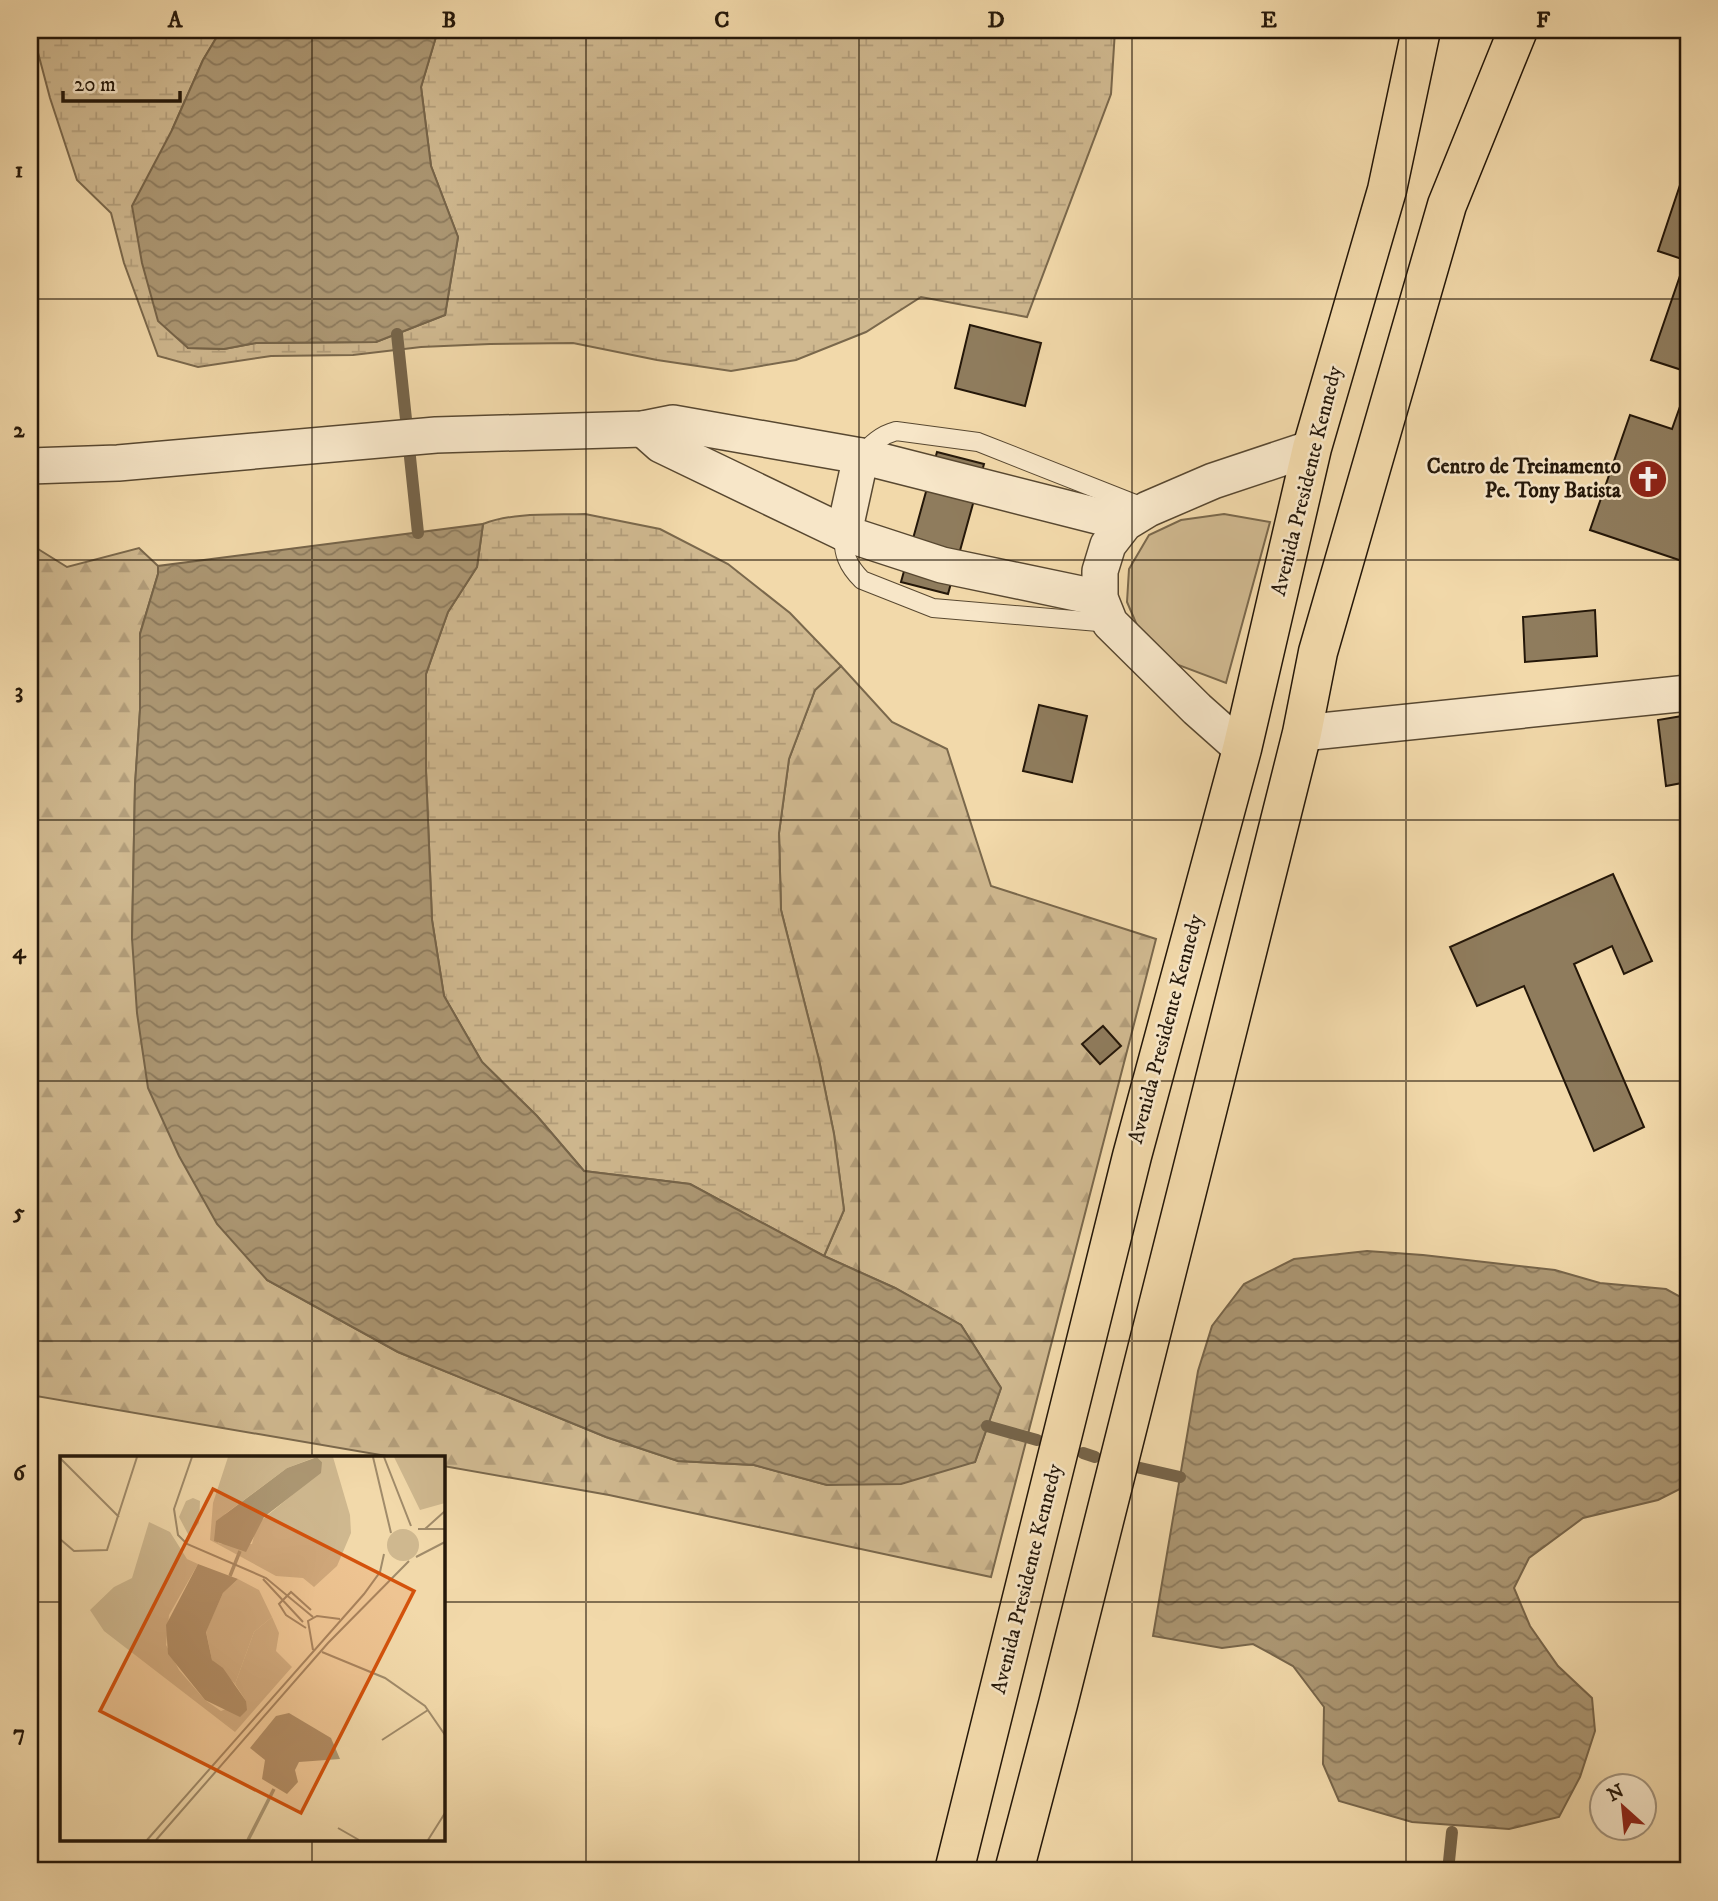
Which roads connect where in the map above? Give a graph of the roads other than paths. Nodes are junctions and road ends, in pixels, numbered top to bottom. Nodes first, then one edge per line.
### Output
1 (1422, 30) edge
2 (1518, 30) edge
3 (643, 429) junction
4 (1312, 448) junction
5 (861, 456) junction
6 (30, 466) edge
7 (1136, 516) junction
8 (844, 533) junction
9 (1105, 610) junction
10 (1688, 693) edge
11 (1302, 733) junction
12 (1242, 749) junction
13 (954, 1871) edge
14 (1014, 1871) edge

1 - 4 main road, Avenida Presidente Kennedy
2 - 11 main road
3 - 5 street
3 - 6 street
3 - 8 street
4 - 7 street
4 - 12 main road, Avenida Presidente Kennedy
5 - 7 street
5 - 8 street
7 - 9 street
8 - 9 street
9 - 12 street
10 - 11 street
11 - 14 main road
12 - 13 main road, Avenida Presidente Kennedy

